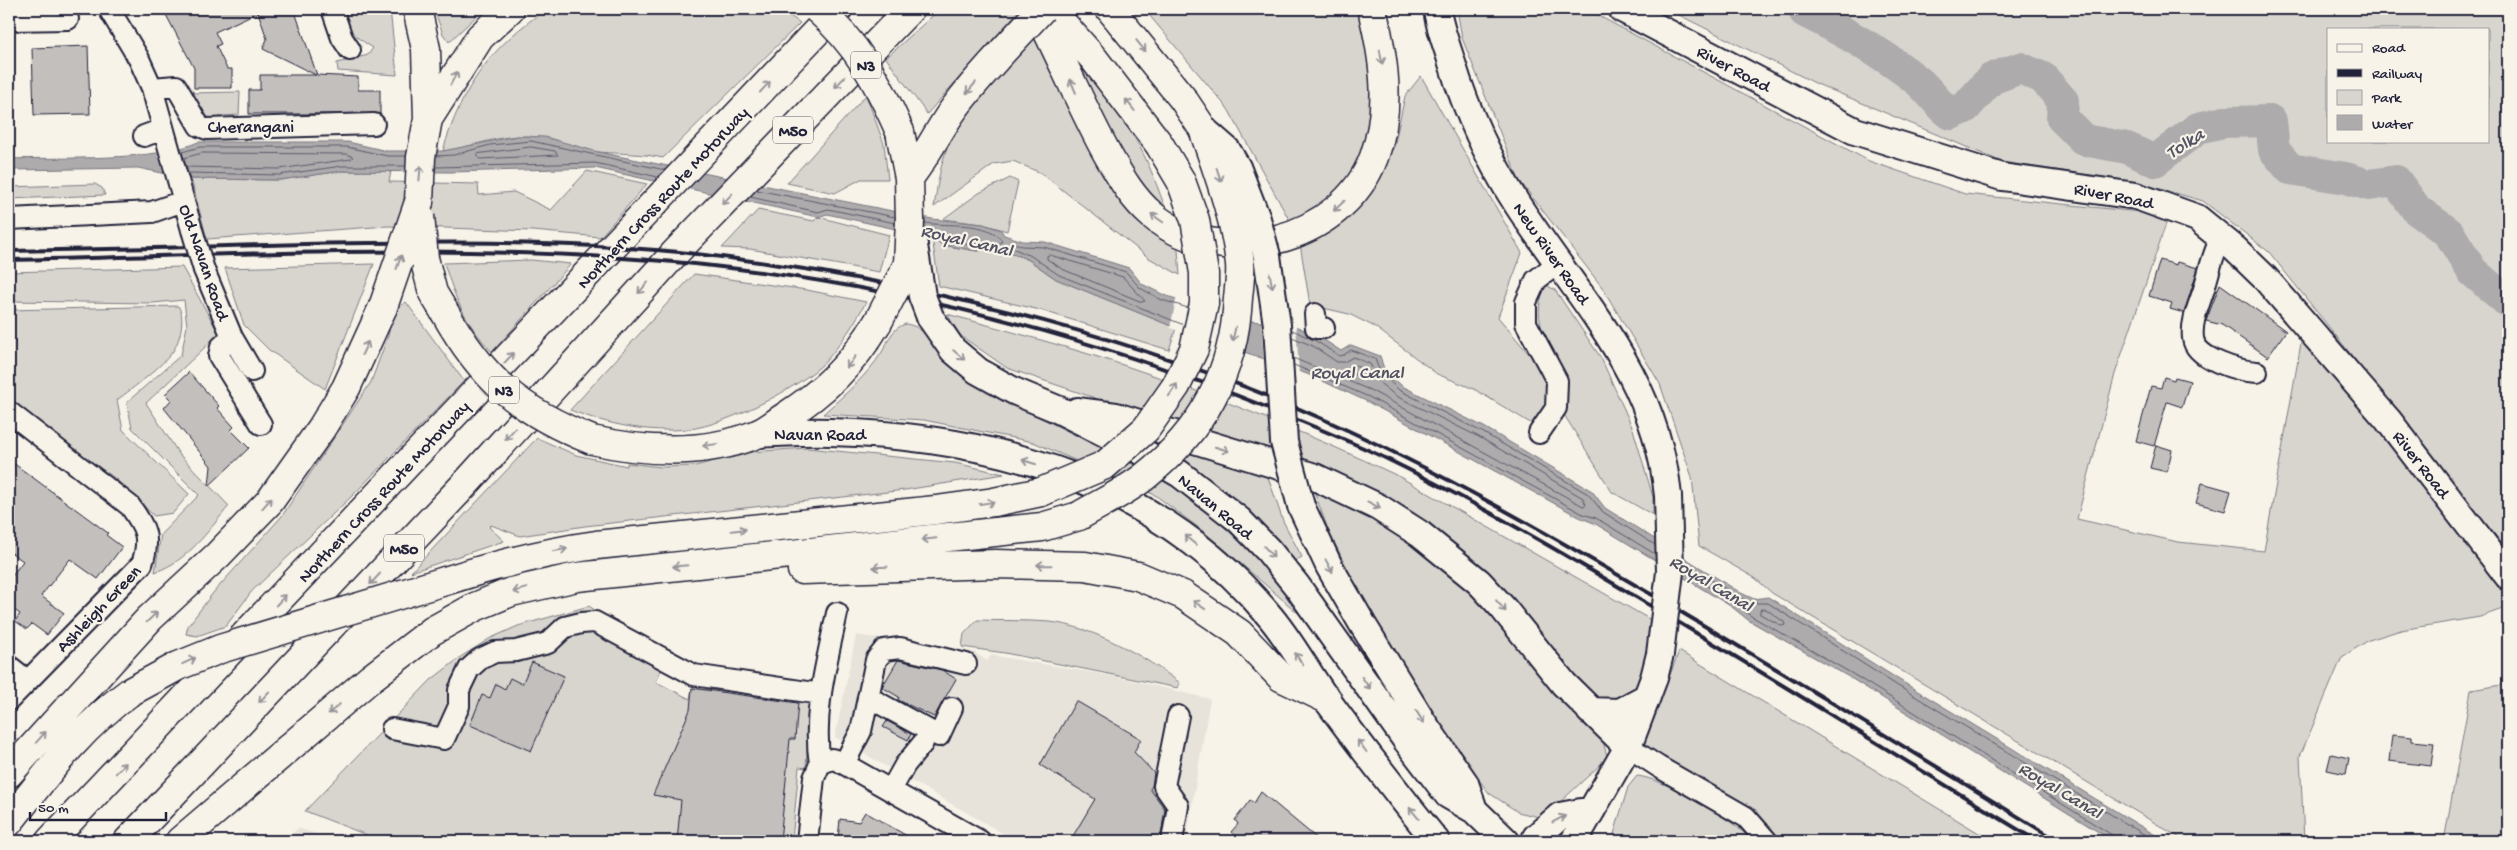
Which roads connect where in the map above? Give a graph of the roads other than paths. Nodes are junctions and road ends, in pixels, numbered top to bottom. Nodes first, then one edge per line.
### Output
1 (109, 9) edge
2 (332, 9) edge
3 (417, 9) edge
4 (510, 9) edge
5 (816, 9) edge
6 (838, 9) edge
7 (910, 9) edge
8 (1036, 9) edge
9 (1042, 9) edge
10 (1050, 9) edge
11 (1110, 9) edge
12 (1372, 9) edge
13 (1437, 9) edge
14 (1622, 9) edge
15 (68, 19) dead end
16 (9, 20) edge
17 (350, 50) dead end
18 (152, 88) junction
19 (374, 124) dead end
20 (1203, 129) junction
21 (426, 132) junction
22 (164, 133) junction
23 (144, 136) dead end
24 (909, 185) junction
25 (183, 201) junction
26 (419, 202) junction
27 (9, 218) edge
28 (910, 221) junction
29 (2221, 238) junction
30 (1558, 263) junction
31 (232, 337) junction
32 (252, 371) dead end
33 (2257, 372) dead end
34 (1057, 409) junction
35 (9, 412) edge
36 (261, 424) dead end
37 (1540, 433) dead end
38 (758, 434) junction
39 (711, 563) junction
40 (2508, 576) edge
41 (837, 613) dead end
42 (966, 664) dead end
43 (9, 666) edge
44 (28, 681) junction
45 (821, 694) junction
46 (868, 697) junction
47 (1647, 697) junction
48 (1327, 699) junction
49 (9, 700) edge
50 (952, 708) dead end
51 (1590, 712) junction
52 (1178, 716) dead end
53 (392, 729) dead end
54 (923, 743) dead end
55 (1628, 747) junction
56 (820, 764) junction
57 (844, 764) junction
58 (9, 773) edge
59 (891, 790) junction
60 (1474, 810) junction
61 (1592, 810) junction
62 (9, 822) edge
63 (50, 841) edge
64 (128, 841) edge
65 (180, 841) edge
66 (807, 841) edge
67 (980, 841) edge
68 (1172, 841) edge
69 (1436, 841) edge
70 (1506, 841) edge
71 (1536, 841) edge
72 (1574, 841) edge
73 (1594, 841) edge
74 (1767, 841) edge

1 - 18 street
2 - 17 street
3 - 21 highway, N3
21 -> 4 highway, N3
5 - 24 highway, N3, bridge
63 -> 6 highway, Northern Cross Route Motorway / M50
7 -> 64 highway, M50
12 -> 8 highway
9 -> 24 highway, bridge
62 -> 10 highway, bridge
11 -> 20 highway
13 - 30 main road, New River Road
14 - 29 main road, River Road
15 - 16 street
18 - 19 street, Cherangani
18 - 22 street
20 -> 39 highway, bridge
20 -> 60 main road, bridge
26 -> 21 highway, N3
22 - 23 street
22 - 25 street, Old Navan Road
24 - 28 highway, N3
25 - 27 street
25 - 31 street, Old Navan Road, bridge
38 -> 26 highway, N3, bridge
58 -> 26 highway, bridge
28 -> 34 main road, Navan Road, bridge
28 -> 38 highway, N3, bridge
29 - 33 street
29 - 40 main road, River Road
30 - 37 street
30 - 47 main road, New River Road, bridge
31 - 32 street, Old Navan Road
31 - 36 street
34 -> 51 main road
34 -> 60 main road, Navan Road
35 - 44 street, Ashleigh Green
48 -> 38 main road, Navan Road
48 -> 39 highway
39 -> 65 highway
41 - 45 street
42 - 46 street
43 - 44 street
44 - 49 street, Ashleigh Green
45 - 53 street
45 - 56 street
46 - 50 street
46 - 57 street
47 - 51 main road
47 - 55 main road
69 -> 48 main road, Navan Road
51 - 55 main road
52 - 68 street
54 - 59 street
55 - 61 main road
55 - 74 street
56 - 57 street
56 - 66 street
57 - 59 street
59 - 67 street
60 - 70 main road, Navan Road
71 -> 61 main road
61 - 72 main road
61 - 73 main road

